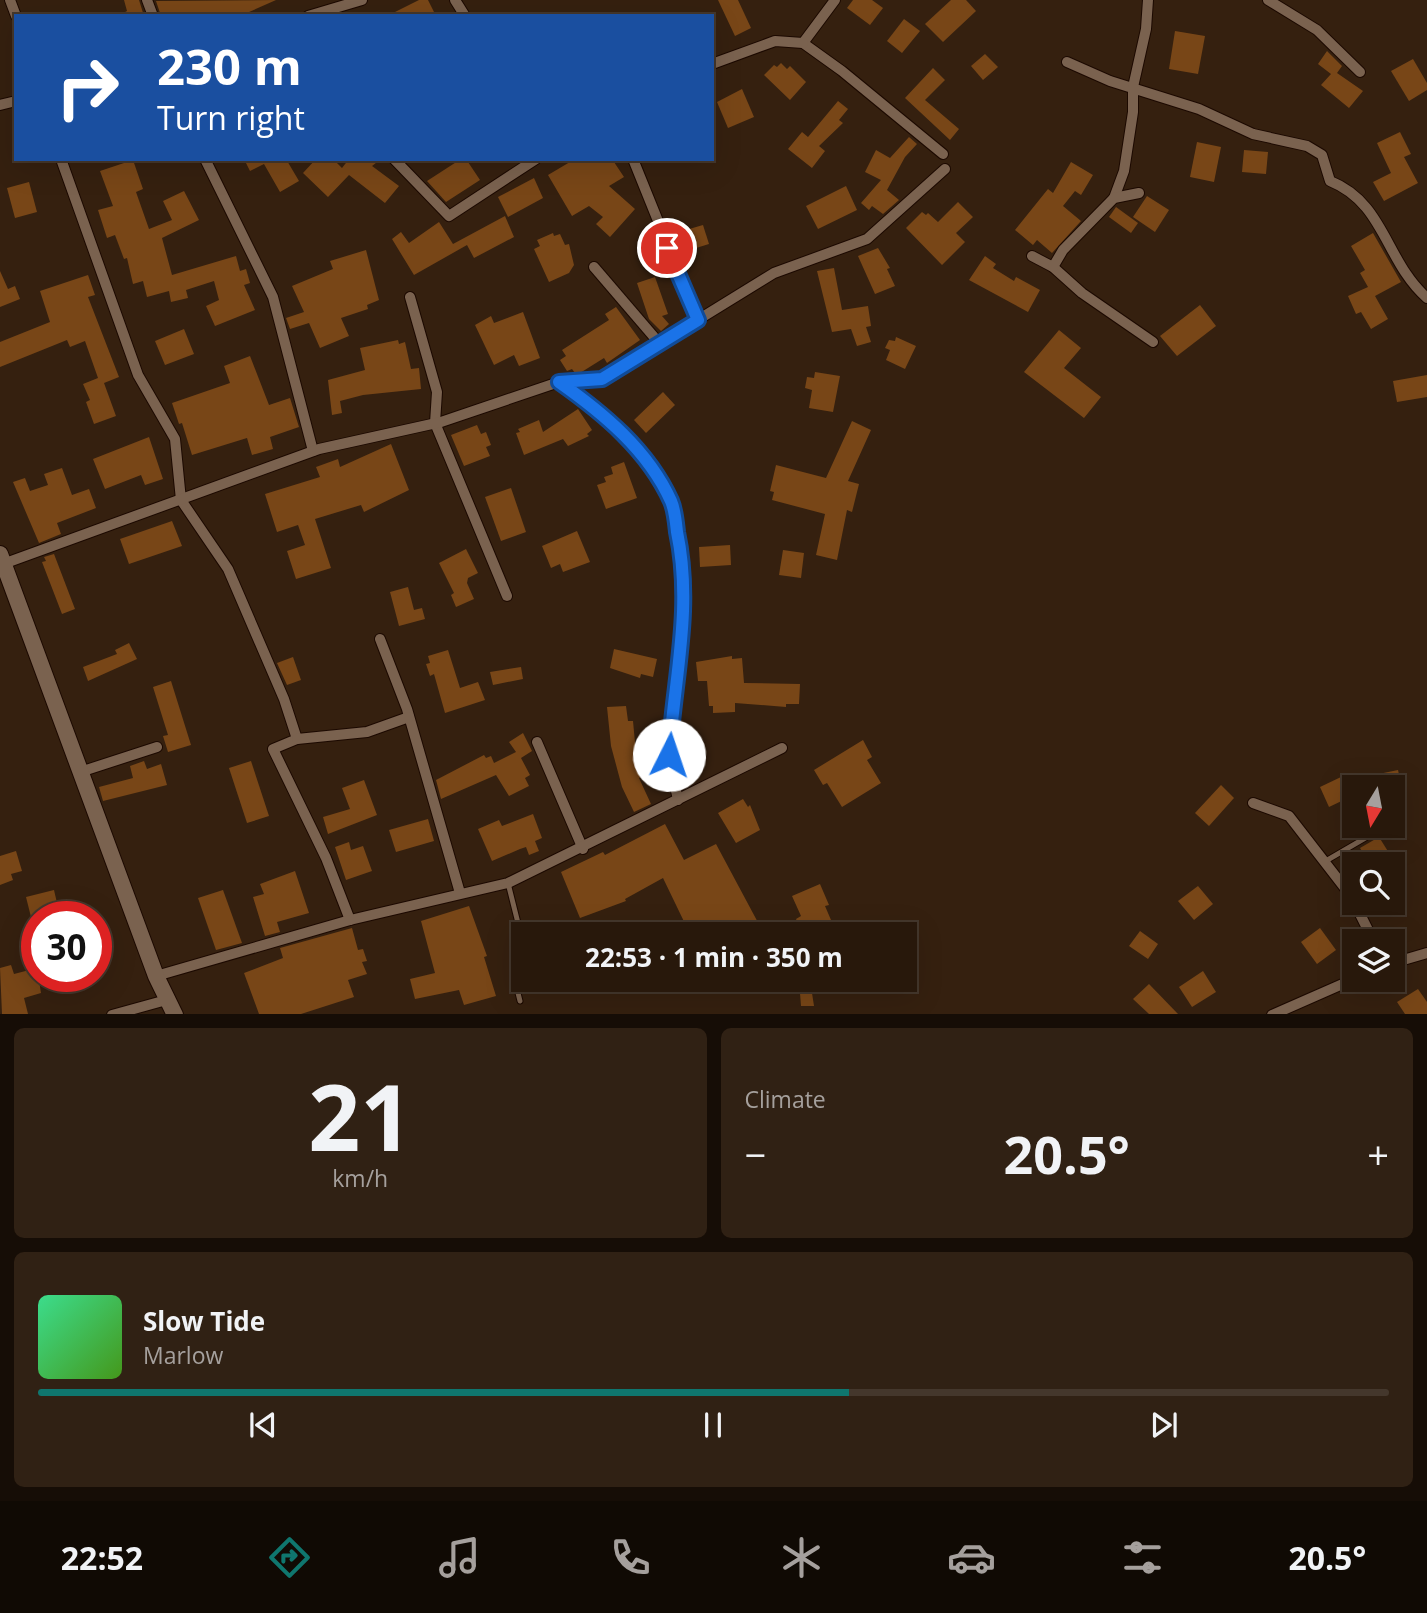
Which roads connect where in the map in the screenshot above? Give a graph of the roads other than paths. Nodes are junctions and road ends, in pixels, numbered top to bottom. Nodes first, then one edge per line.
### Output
1 (362, 0) edge
2 (835, 0) edge
3 (1148, 0) edge
4 (1268, 0) edge
5 (316, 14) edge
6 (803, 43) junction
7 (1068, 62) dead end
8 (714, 63) edge
9 (1360, 72) dead end
10 (1133, 87) junction
11 (943, 155) dead end
12 (62, 161) edge
13 (206, 161) edge
14 (396, 161) edge
15 (533, 161) edge
16 (634, 161) edge
17 (945, 169) dead end
18 (1139, 193) dead end
19 (1115, 198) junction
20 (1032, 256) dead end
21 (594, 267) dead end
22 (1053, 267) junction
23 (410, 297) dead end
24 (1427, 298) edge
25 (698, 320) junction
26 (1153, 342) dead end
27 (660, 344) junction
28 (559, 382) junction
29 (435, 423) junction
30 (313, 451) junction
31 (181, 500) junction
32 (2, 559) edge
33 (507, 596) dead end
34 (380, 639) dead end
35 (409, 718) junction
36 (297, 739) junction
37 (537, 742) dead end
38 (157, 747) dead end
39 (782, 748) dead end
40 (80, 772) junction
41 (678, 800) junction
42 (1253, 803) dead end
43 (1365, 838) edge
44 (583, 849) junction
45 (1324, 862) junction
46 (508, 883) junction
47 (460, 893) junction
48 (350, 920) junction
49 (1368, 929) edge
50 (1427, 953) edge
51 (1405, 959) edge
52 (156, 976) junction
53 (1342, 984) edge
54 (520, 1001) dead end
55 (172, 1007) edge
56 (112, 1014) edge
57 (1272, 1014) edge

1 - 5 street
2 - 6 street
3 - 10 street
4 - 9 street
6 - 8 street
6 - 11 street
7 - 10 street
10 - 19 street
10 - 24 street
12 - 31 street
13 - 30 street
14 - 15 street
16 - 25 street
17 - 25 street
18 - 19 street
19 - 22 street
20 - 22 street
21 - 27 street
22 - 26 street
23 - 29 street
25 - 27 street
27 - 28 street
28 - 29 street
28 - 41 street
29 - 30 street
29 - 33 street
30 - 31 street
31 - 32 street
31 - 36 street
32 - 40 main road
34 - 35 street
35 - 36 street
35 - 47 street
36 - 48 street
37 - 44 street
38 - 40 street
39 - 41 street
40 - 52 main road
41 - 44 street
42 - 45 street
43 - 45 lane
44 - 46 street
45 - 49 street
46 - 47 street
46 - 54 lane
47 - 48 street
48 - 52 street
50 - 51 street
52 - 55 main road
53 - 57 street
55 - 56 street

